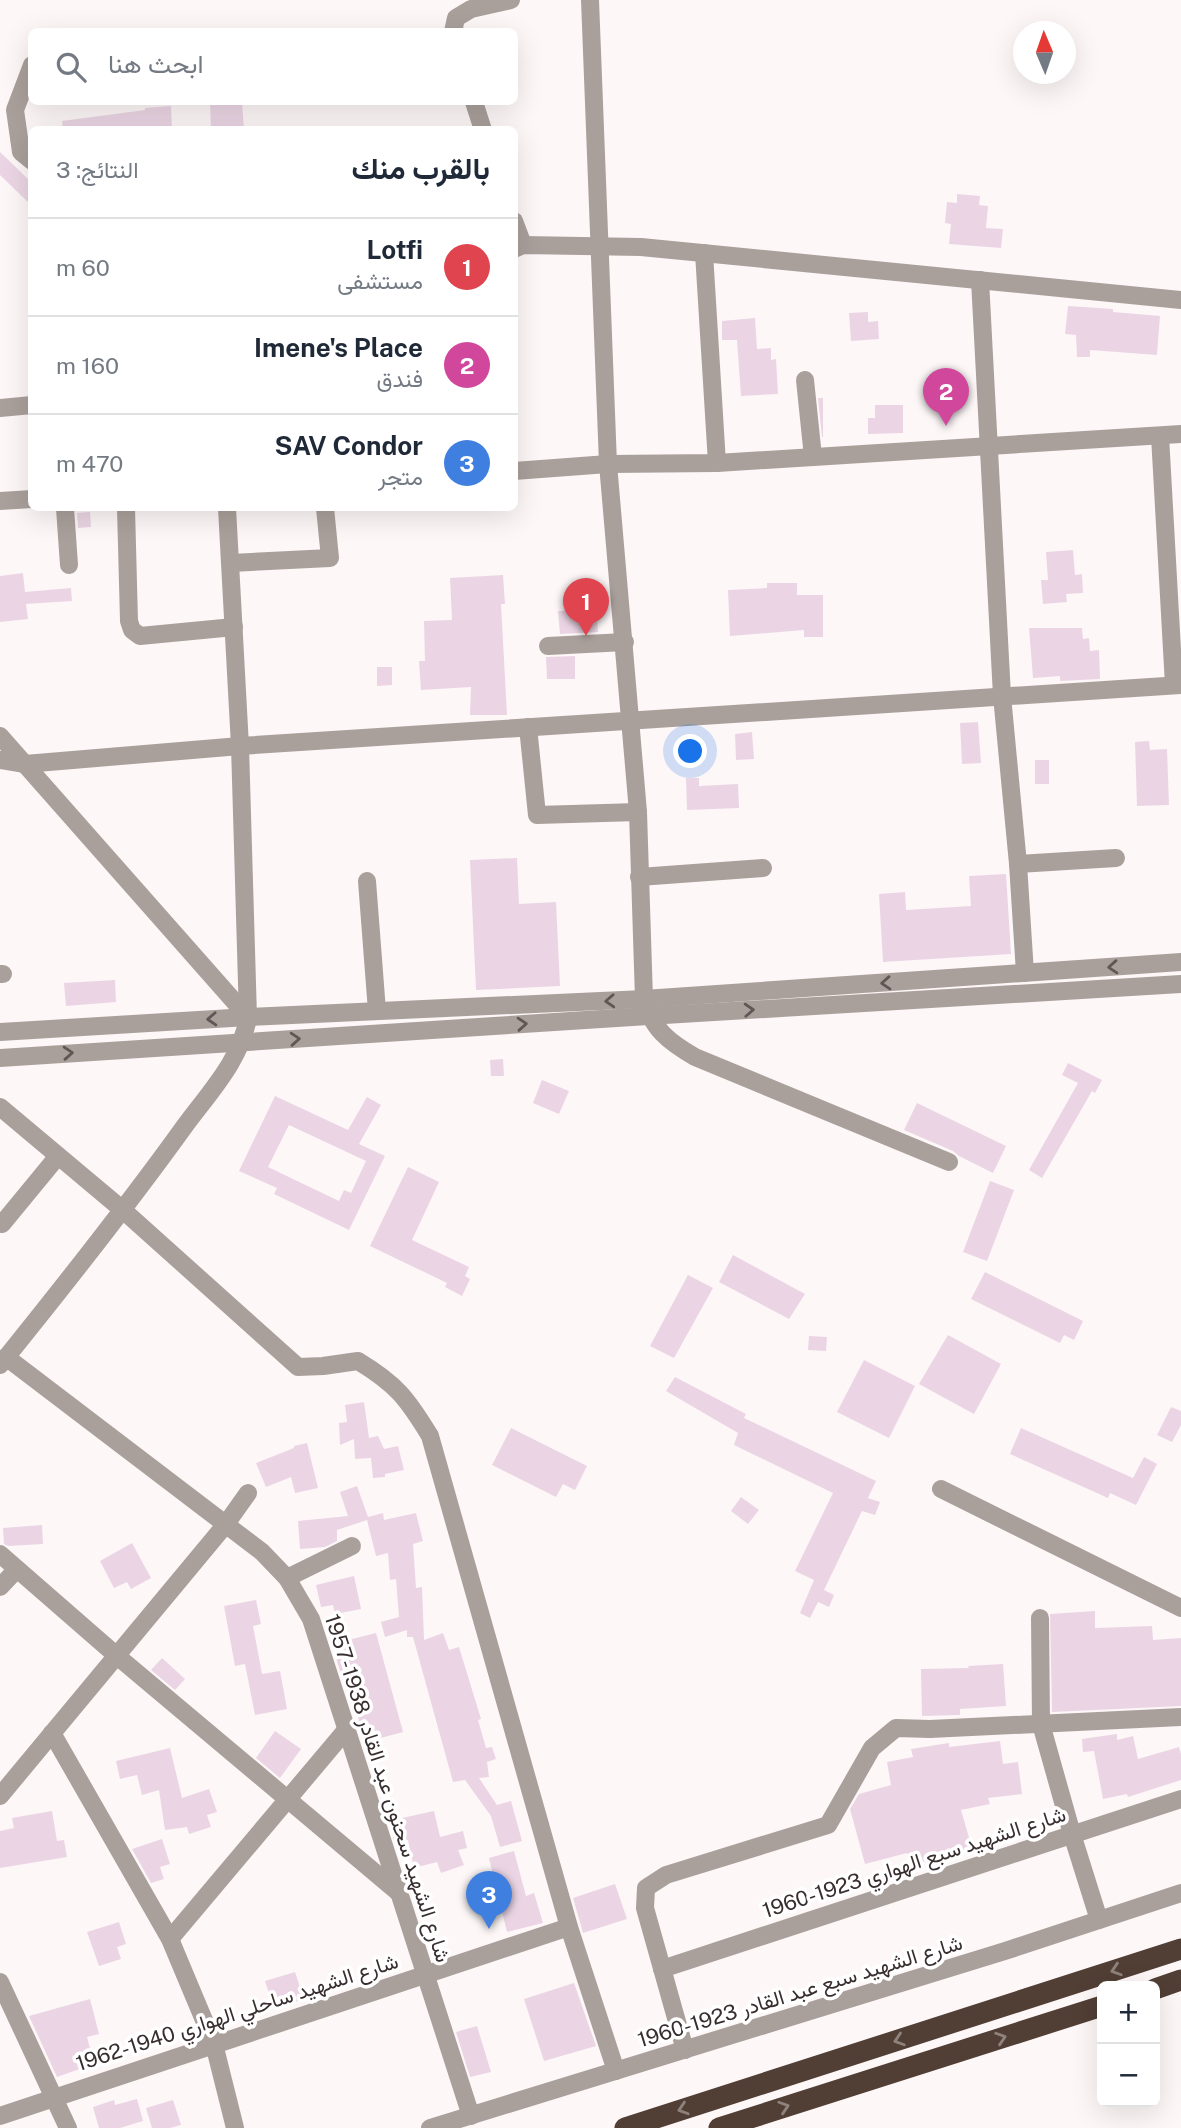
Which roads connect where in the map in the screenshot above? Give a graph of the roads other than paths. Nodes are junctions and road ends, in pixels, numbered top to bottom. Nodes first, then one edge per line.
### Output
1 (511, 0) edge
2 (590, 0) edge
3 (454, 28) edge
4 (28, 76) edge
5 (475, 105) edge
6 (482, 126) edge
7 (28, 158) edge
8 (599, 246) junction
9 (519, 247) edge
10 (704, 253) junction
11 (980, 281) junction
12 (1181, 300) edge
13 (805, 380) dead end
14 (28, 405) edge
15 (0, 408) edge
16 (1181, 434) edge
17 (1160, 436) junction
18 (989, 446) junction
19 (813, 457) junction
20 (717, 463) junction
21 (608, 464) junction
22 (518, 471) edge
23 (28, 499) edge
24 (0, 501) edge
25 (65, 511) edge
26 (126, 511) edge
27 (227, 511) edge
28 (325, 511) edge
29 (231, 563) junction
30 (69, 565) dead end
31 (234, 626) junction
32 (625, 642) junction
33 (548, 646) dead end
34 (1177, 685) edge
35 (1002, 696) junction
36 (631, 721) junction
37 (528, 727) junction
38 (0, 736) edge
39 (240, 746) junction
40 (0, 761) edge
41 (25, 764) junction
42 (638, 811) junction
43 (1116, 858) dead end
44 (1018, 864) junction
45 (763, 868) dead end
46 (639, 877) junction
47 (367, 881) dead end
48 (1181, 962) edge
49 (1025, 973) junction
50 (1181, 984) edge
51 (646, 1007) junction
52 (377, 1011) junction
53 (247, 1017) junction
54 (0, 1032) edge
55 (241, 1042) junction
56 (0, 1058) edge
57 (0, 1107) edge
58 (58, 1156) junction
59 (949, 1162) dead end
60 (124, 1211) junction
61 (1, 1224) edge
62 (3, 1362) edge
63 (941, 1489) dead end
64 (248, 1493) dead end
65 (226, 1524) junction
66 (352, 1546) dead end
67 (0, 1554) edge
68 (17, 1569) junction
69 (287, 1578) junction
70 (0, 1587) edge
71 (1181, 1608) edge
72 (1040, 1618) dead end
73 (117, 1656) junction
74 (1181, 1717) edge
75 (1041, 1724) junction
76 (346, 1730) junction
77 (52, 1733) junction
78 (0, 1796) edge
79 (287, 1799) junction
80 (1181, 1799) edge
81 (1072, 1834) junction
82 (398, 1892) junction
83 (1181, 1893) edge
84 (1100, 1920) junction
85 (569, 1927) junction
86 (170, 1939) junction
87 (1181, 1949) edge
88 (662, 1969) junction
89 (425, 1975) junction
90 (1181, 1980) edge
91 (0, 1982) edge
92 (1160, 1987) edge
93 (1097, 2008) edge
94 (214, 2044) junction
95 (685, 2050) junction
96 (617, 2071) junction
97 (55, 2096) junction
98 (0, 2116) edge
99 (471, 2116) junction
100 (68, 2128) edge
101 (235, 2128) edge
102 (430, 2128) edge
103 (625, 2128) edge
104 (719, 2128) edge

1 - 3 street
2 - 8 street
4 - 7 street
5 - 6 street
8 - 9 street
8 - 10 street
8 - 21 street
10 - 11 street
10 - 20 street
11 - 12 street
11 - 18 street
13 - 19 street
14 - 15 street
16 - 17 street
17 - 18 street
17 - 34 street
18 - 19 street
18 - 35 street
19 - 20 street
20 - 21 street
21 - 22 street
21 - 32 street
23 - 24 street
25 - 30 street
26 - 31 street
27 - 29 street
28 - 29 street
29 - 31 street
31 - 39 street
32 - 33 street
32 - 36 street
34 - 35 street
35 - 36 street
35 - 44 street
36 - 37 street
36 - 42 street
37 - 39 street
37 - 42 street
38 - 41 street
39 - 41 street
39 - 53 street
40 - 41 street
41 - 53 street
42 - 46 street
43 - 44 street
44 - 49 street
45 - 46 street
46 - 51 street
47 - 52 street
48 -> 49 street
49 -> 51 street
51 -> 50 street
51 -> 52 street
55 -> 51 street
51 - 59 street
52 - 53 street
53 -> 54 street
53 - 55 street
56 -> 55 street
55 - 60 street
57 - 58 street
58 - 60 street
58 - 61 street
60 - 62 street
60 - 85 street
62 - 65 street, شارع الشهيد سحنون عبد القادر 1938-1957
63 - 71 street
64 - 65 street
65 - 69 street, شارع الشهيد سحنون عبد القادر 1938-1957
65 - 73 street
66 - 69 street
67 - 68 street
68 - 70 street
68 - 73 street
69 - 76 street, شارع الشهيد سحنون عبد القادر 1938-1957
72 - 75 street
73 - 77 street
73 - 79 street
74 - 75 street
75 - 81 street
75 - 88 street
76 - 79 street
76 - 82 street, شارع الشهيد سحنون عبد القادر 1938-1957
77 - 78 street
77 - 86 street
79 - 82 street
79 - 86 street
80 - 81 street, شارع الشهيد سبع الهواري 1923-1960
81 - 84 street
81 - 88 street, شارع الشهيد سبع الهواري 1923-1960
82 - 89 street, شارع الشهيد سحنون عبد القادر 1938-1957
83 - 84 street, شارع الشهيد سبع عبد القادر 1923-1960
84 - 95 street, شارع الشهيد سبع عبد القادر 1923-1960
85 - 89 street, شارع الشهيد ساحلي الهواري 1940-1962
85 - 96 street
86 - 94 street
87 -> 103 highway
88 - 95 street
89 - 94 street, شارع الشهيد ساحلي الهواري 1940-1962
89 - 99 street, شارع الشهيد سحنون عبد القادر 1938-1957
90 - 92 highway
91 - 97 street
104 -> 93 highway
94 - 97 street, شارع الشهيد ساحلي الهواري 1940-1962
94 - 101 street
95 - 96 street, شارع الشهيد سبع عبد القادر 1923-1960
96 - 99 street, شارع الشهيد سبع عبد القادر 1923-1960
97 - 98 street, شارع الشهيد ساحلي الهواري 1940-1962
97 - 100 street
99 - 102 street, شارع الشهيد سبع عبد القادر 1923-1960

